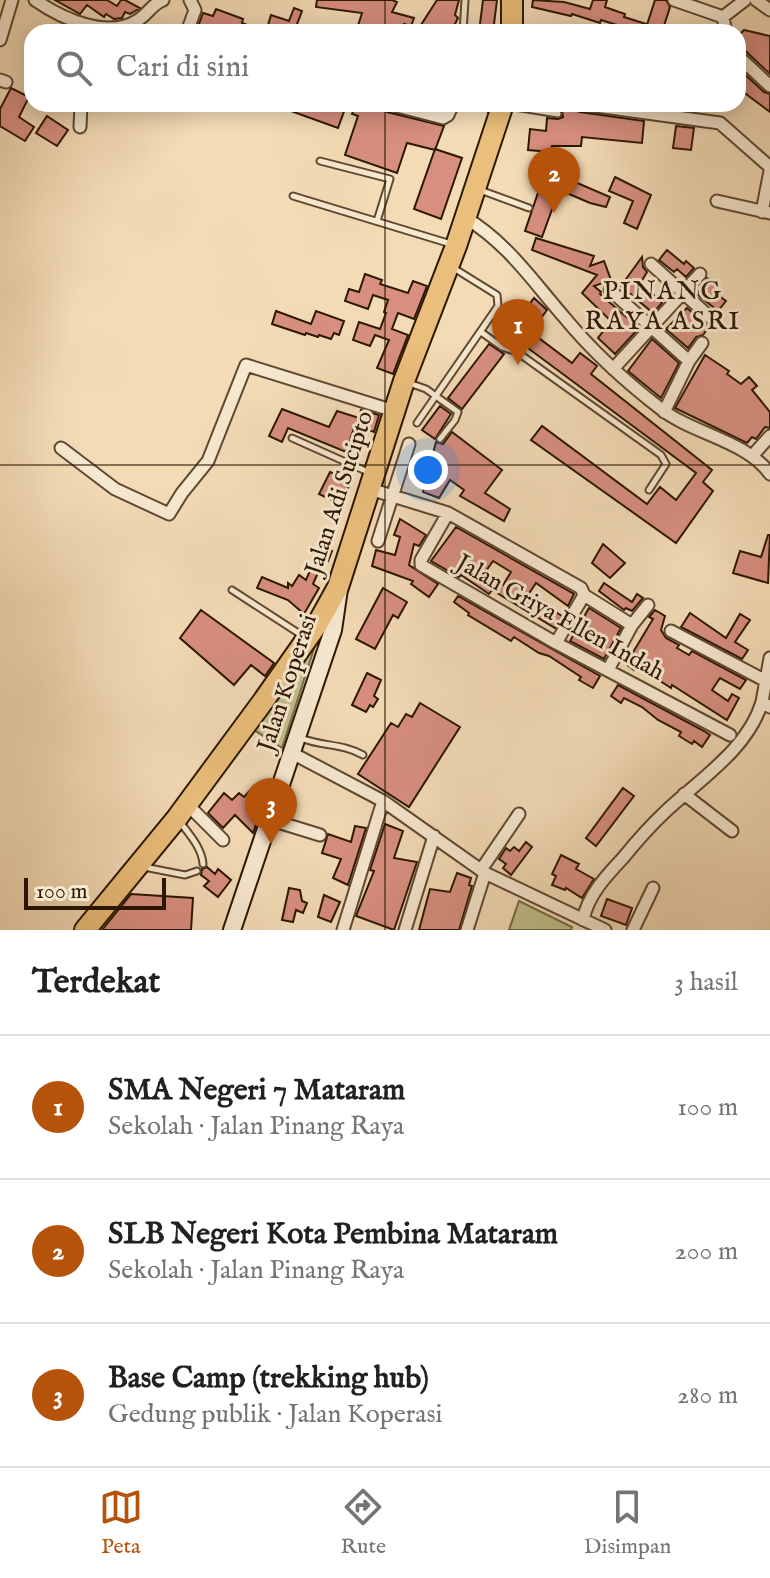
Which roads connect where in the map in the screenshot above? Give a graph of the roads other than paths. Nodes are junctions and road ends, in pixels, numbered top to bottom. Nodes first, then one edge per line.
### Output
1 (12, 0) edge
2 (35, 0) edge
3 (163, 0) edge
4 (190, 0) edge
5 (465, 0) edge
6 (512, 0) edge
7 (674, 0) edge
8 (745, 0) edge
9 (756, 0) edge
10 (770, 10) edge
11 (723, 17) junction
12 (82, 24) edge
13 (124, 24) edge
14 (190, 24) edge
15 (464, 24) edge
16 (512, 24) edge
17 (724, 24) edge
18 (0, 40) edge
19 (746, 64) edge
20 (770, 86) edge
21 (81, 112) edge
22 (420, 112) edge
23 (449, 112) edge
24 (497, 112) edge
25 (543, 112) edge
26 (682, 112) edge
27 (558, 114) dead end
28 (80, 127) dead end
29 (320, 161) dead end
30 (770, 169) edge
31 (485, 192) junction
32 (293, 196) dead end
33 (717, 201) dead end
34 (529, 208) dead end
35 (766, 213) edge
36 (377, 221) junction
37 (474, 223) junction
38 (456, 246) junction
39 (651, 264) dead end
40 (455, 269) junction
41 (700, 274) dead end
42 (610, 290) dead end
43 (683, 293) junction
44 (711, 318) dead end
45 (651, 327) junction
46 (481, 332) junction
47 (702, 343) dead end
48 (689, 361) junction
49 (613, 369) junction
50 (413, 384) junction
51 (435, 395) junction
52 (394, 411) junction
53 (664, 412) junction
54 (417, 423) dead end
55 (770, 436) edge
56 (292, 438) dead end
57 (440, 439) dead end
58 (409, 444) dead end
59 (61, 448) dead end
60 (753, 455) junction
61 (770, 474) edge
62 (381, 489) junction
63 (649, 490) dead end
64 (448, 513) junction
65 (378, 541) dead end
66 (232, 590) dead end
67 (584, 595) junction
68 (648, 605) dead end
69 (632, 625) junction
70 (319, 630) junction
71 (671, 631) dead end
72 (556, 643) junction
73 (770, 658) edge
74 (608, 670) junction
75 (764, 680) junction
76 (766, 704) edge
77 (730, 735) dead end
78 (294, 744) junction
79 (363, 755) dead end
80 (684, 794) junction
81 (383, 801) junction
82 (182, 811) junction
83 (519, 814) dead end
84 (268, 819) junction
85 (732, 831) dead end
86 (320, 835) dead end
87 (434, 836) junction
88 (223, 840) dead end
89 (203, 864) dead end
90 (138, 866) junction
91 (197, 871) dead end
92 (483, 872) junction
93 (653, 888) dead end
94 (586, 924) edge
95 (85, 930) edge
96 (232, 930) edge
97 (343, 930) edge
98 (405, 930) edge
99 (467, 930) edge
100 (605, 930) edge
101 (633, 930) edge

1 - 18 street
2 - 12 street
3 - 13 street
4 - 14 street
5 - 15 lane
6 - 16 highway
7 - 11 street
8 - 11 street
9 - 10 street
11 - 17 street
19 - 20 street
21 - 28 street
22 - 23 street
24 - 31 highway, Jalan Adi Sucipto
25 - 27 lane
26 - 30 street
29 - 36 lane
30 - 35 street
31 - 34 lane
31 - 37 highway, Jalan Adi Sucipto
32 - 36 lane
33 - 35 street
36 - 38 lane
37 - 38 highway, Jalan Adi Sucipto
37 - 49 street
38 - 40 highway, Jalan Adi Sucipto
39 - 43 street
40 - 46 lane
40 - 50 highway, Jalan Adi Sucipto
41 - 43 street
42 - 45 street
43 - 44 street
43 - 45 street
45 - 48 street
45 - 49 street
46 - 51 lane
46 - 63 lane
47 - 48 street
48 - 53 street
49 - 53 street
50 - 51 lane
50 - 52 highway, Jalan Adi Sucipto
51 - 54 lane
51 - 57 lane
52 - 59 street
52 - 62 highway, Jalan Adi Sucipto
53 - 60 street
55 - 60 street
56 - 62 lane
58 - 62 street
60 - 61 street
62 - 64 street, Jalan Griya Ellen Indah
62 - 65 street
62 - 70 highway, Jalan Adi Sucipto
64 - 67 street, Jalan Griya Ellen Indah
64 - 72 street, Jalan Griya Ellen Indah
66 - 70 lane
67 - 69 street, Jalan Griya Ellen Indah
67 - 72 street
68 - 69 street
69 - 74 street
70 - 78 street, Jalan Koperasi
70 - 82 highway, Jalan Adi Sucipto
71 - 75 street
72 - 74 street, Jalan Griya Ellen Indah
73 - 75 street
74 - 77 street, Jalan Griya Ellen Indah
75 - 76 street
76 - 80 street
78 - 79 lane
78 - 81 street
78 - 84 street, Jalan Koperasi
80 - 85 street
80 - 94 street
81 - 87 street
81 - 97 street
82 - 88 street
82 - 89 lane
82 - 90 highway, Jalan Adi Sucipto
83 - 92 street
84 - 86 street
84 - 96 street, Jalan Koperasi
87 - 92 street
87 - 98 street
90 - 91 lane
90 - 95 highway, Jalan Adi Sucipto
92 - 94 street
92 - 99 street
93 - 101 street
94 - 100 street

